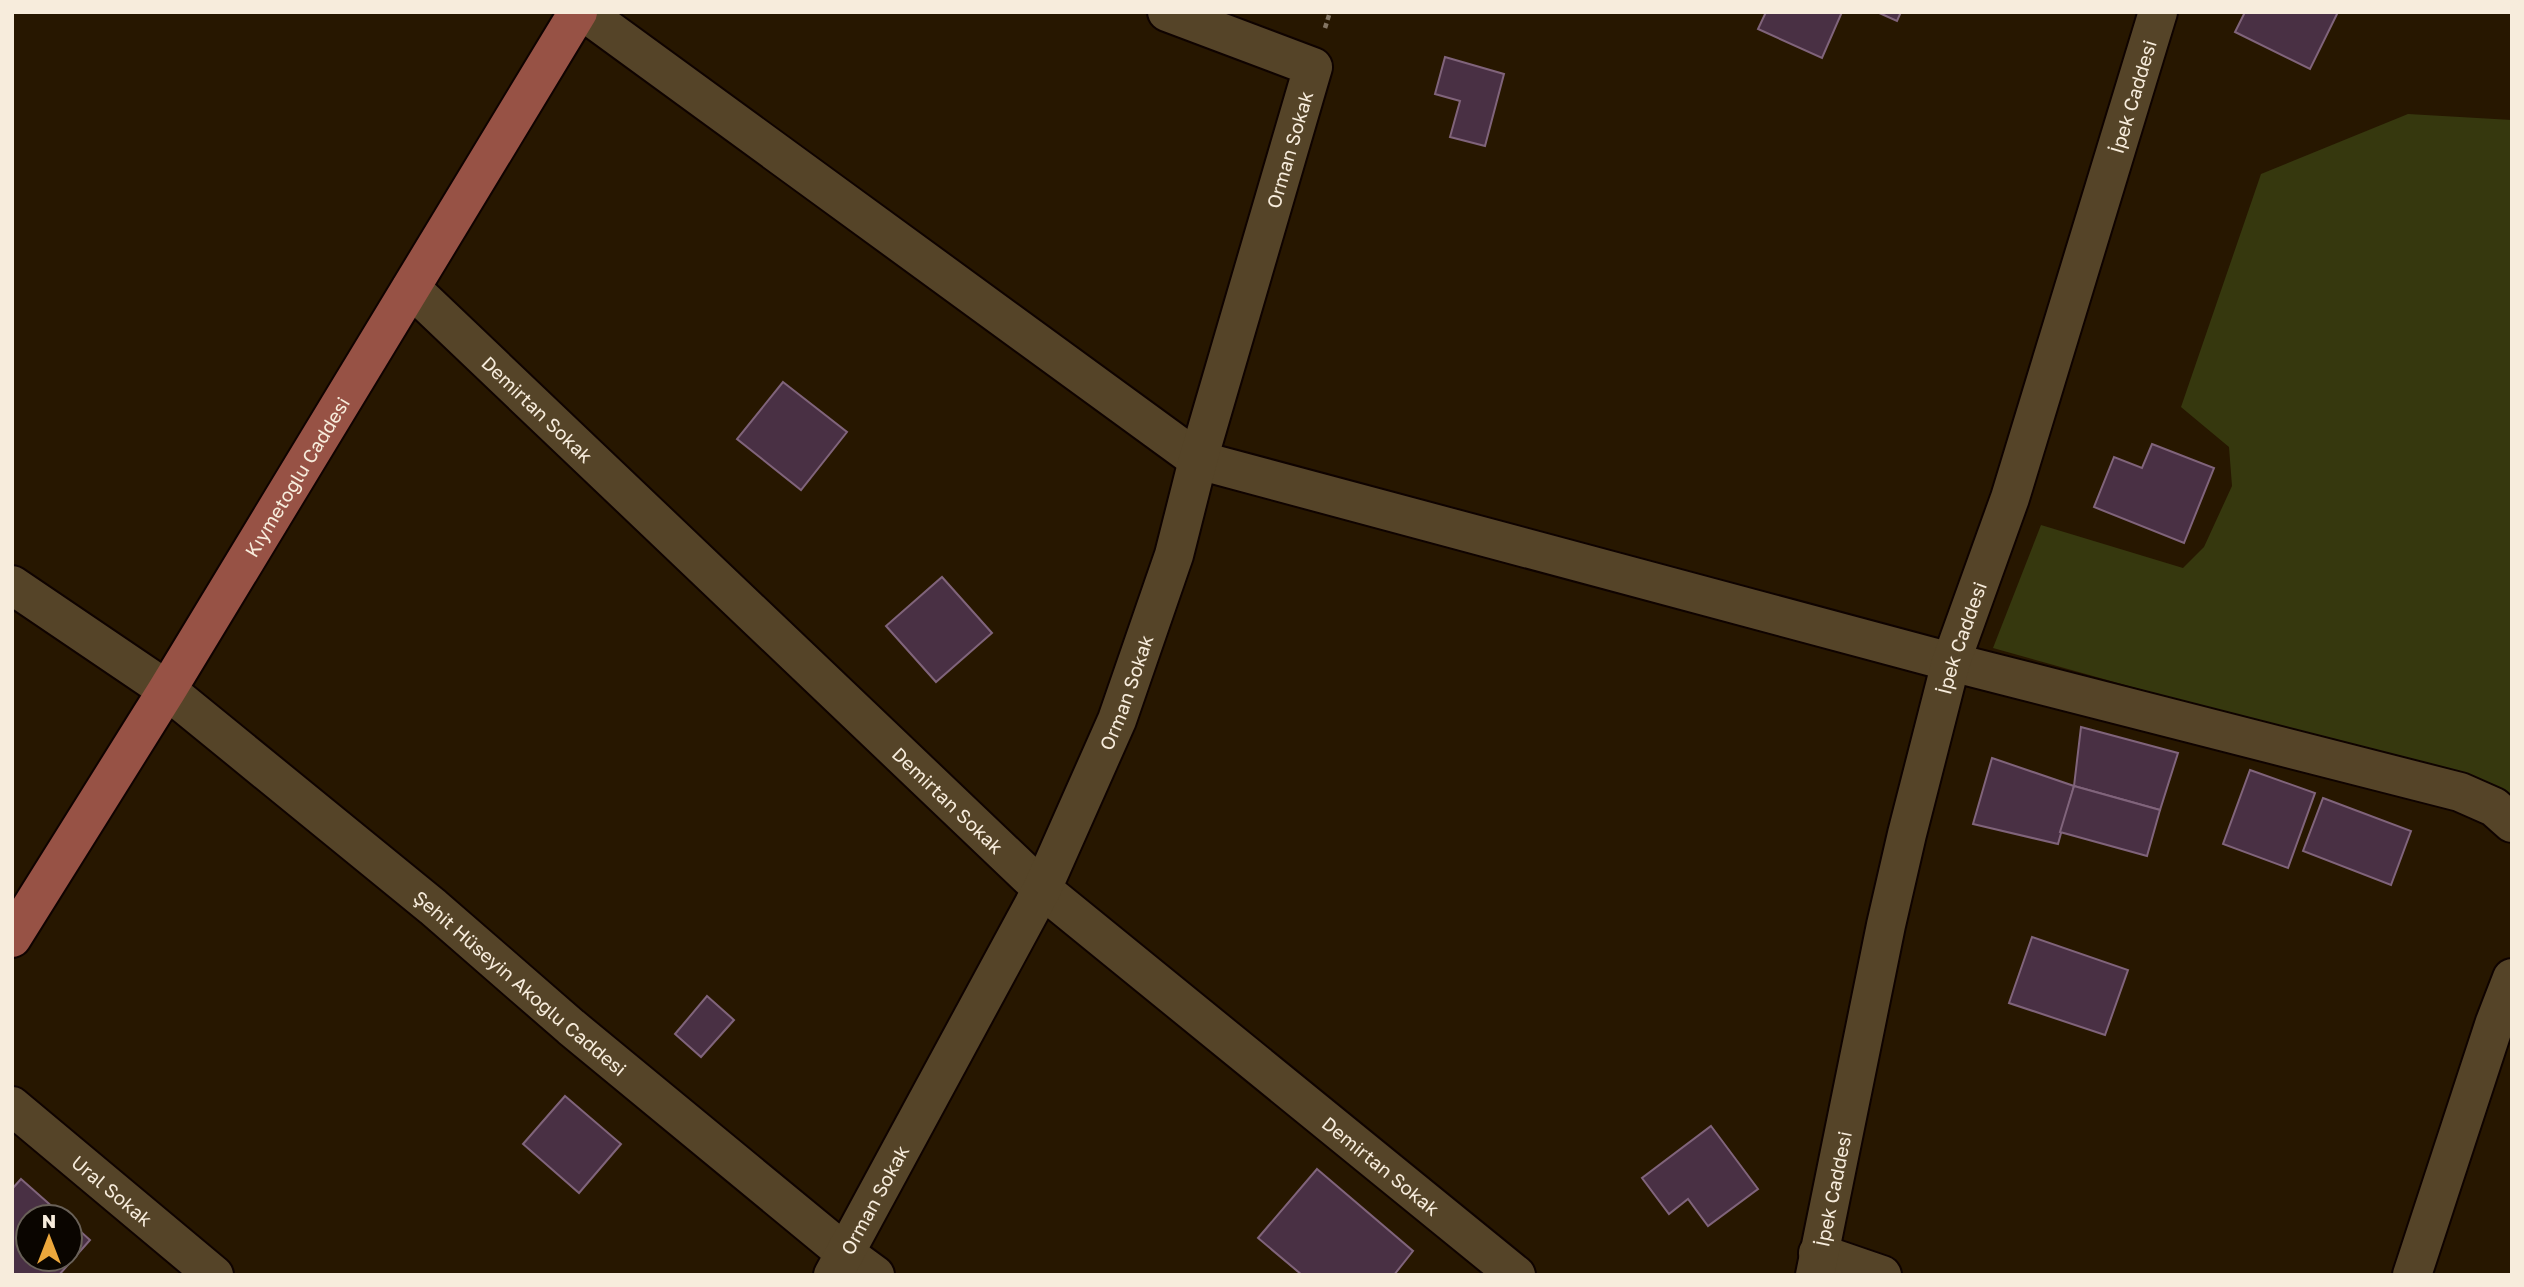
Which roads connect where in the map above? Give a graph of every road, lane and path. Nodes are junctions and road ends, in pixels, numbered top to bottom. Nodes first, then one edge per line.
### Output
1 (581, 12) edge
2 (1167, 12) edge
3 (2158, 12) edge
4 (411, 288) junction
5 (1198, 460) junction
6 (12, 585) edge
7 (1951, 662) junction
8 (167, 690) junction
9 (2512, 824) edge
10 (1042, 889) junction
11 (12, 938) edge
12 (2512, 978) edge
13 (12, 1106) edge
14 (1816, 1264) edge
15 (851, 1267) edge
16 (214, 1275) edge
17 (1516, 1275) edge
18 (1882, 1275) edge
19 (2412, 1275) edge

1 - 4 main road, Kıymetoğlu Caddesi
1 - 5 street
2 - 5 street, Orman Sokak
3 - 7 street, İpek Caddesi
4 - 8 main road, Kıymetoğlu Caddesi
4 - 10 street, Demirtan Sokak
5 - 7 street
5 - 10 street, Orman Sokak
6 - 8 street, Şehit Hüseyin Akoğlu Caddesi
7 - 9 street
7 - 14 street, İpek Caddesi
8 - 11 main road, Kıymetoğlu Caddesi
8 - 15 street, Şehit Hüseyin Akoğlu Caddesi
10 - 15 street, Orman Sokak
10 - 17 street, Demirtan Sokak
12 - 19 street
13 - 16 street, Ural Sokak
14 - 18 street

